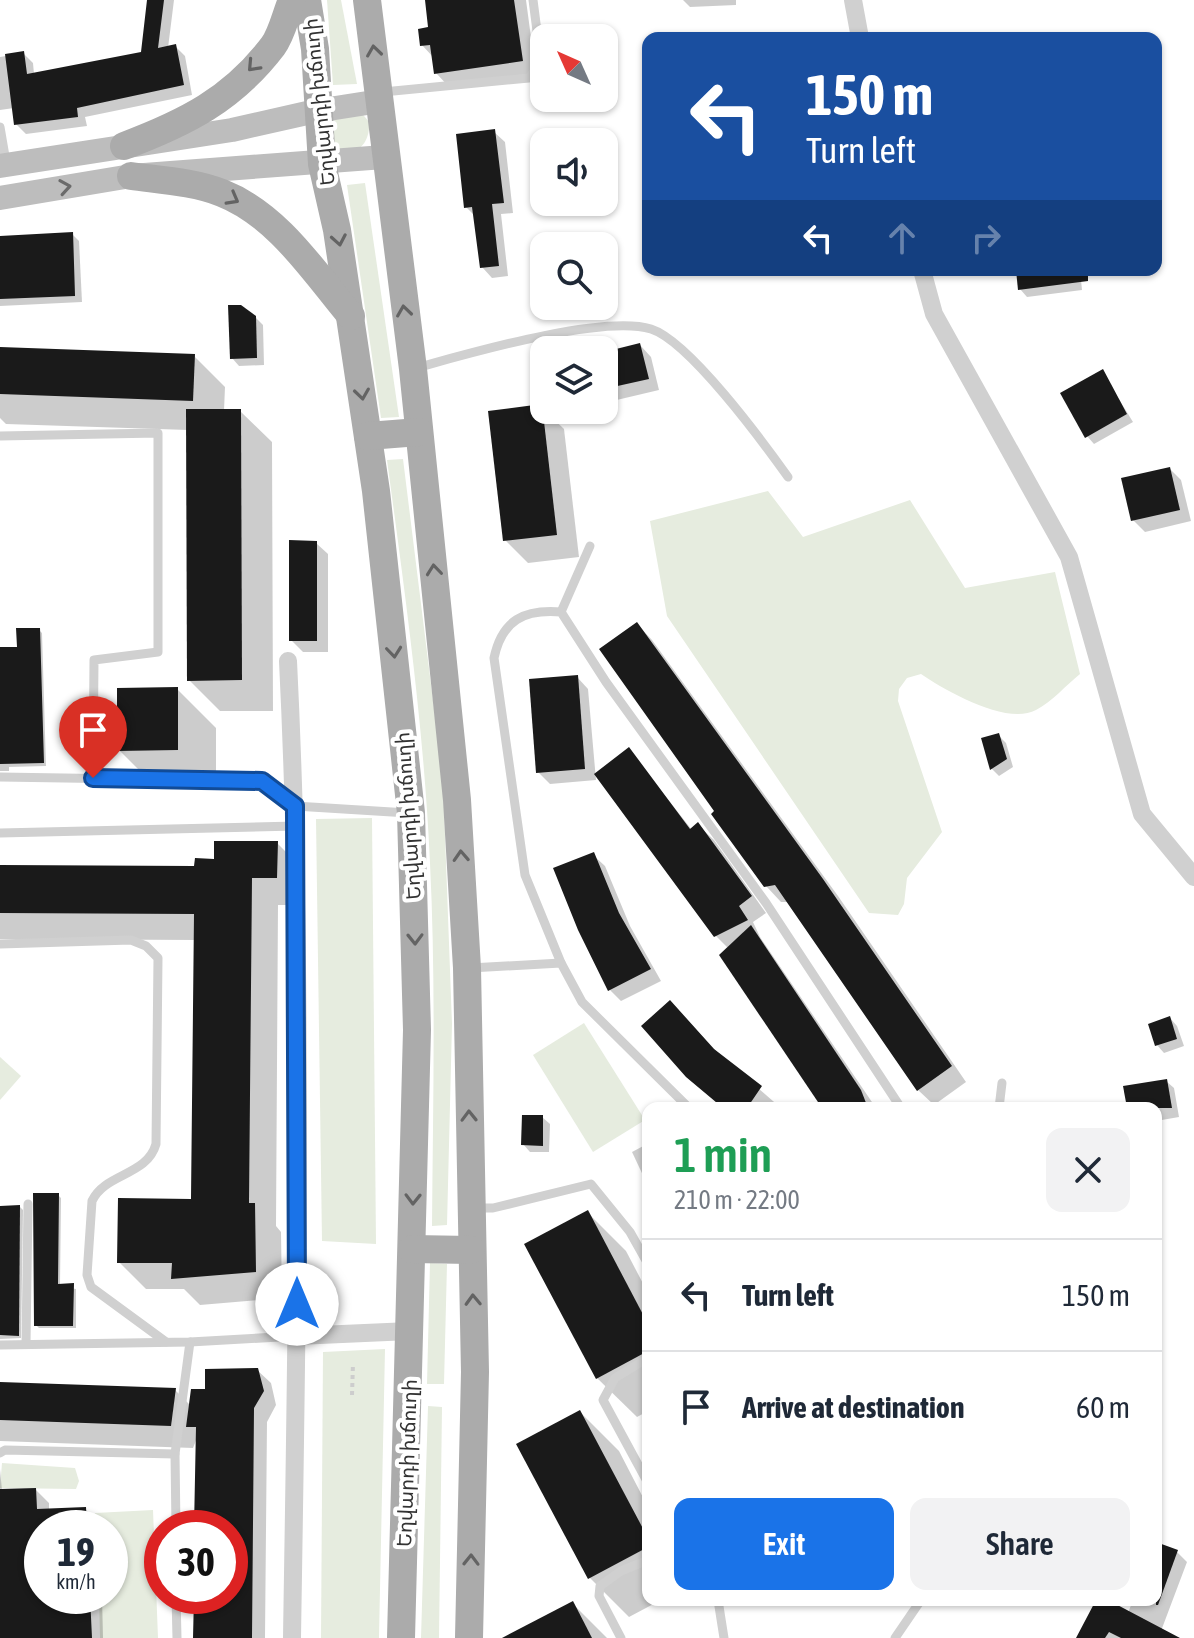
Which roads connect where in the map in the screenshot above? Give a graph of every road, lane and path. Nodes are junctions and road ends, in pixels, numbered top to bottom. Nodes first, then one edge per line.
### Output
1 (292, 0) edge
2 (307, 0) edge
3 (367, 0) edge
4 (533, 0) edge
5 (853, 0) edge
6 (859, 32) edge
7 (380, 97) junction
8 (316, 111) junction
9 (0, 127) edge
10 (124, 146) junction
11 (384, 157) junction
12 (322, 164) junction
13 (3, 166) edge
14 (131, 176) junction
15 (0, 198) edge
16 (924, 276) edge
17 (351, 317) junction
18 (413, 369) junction
19 (419, 432) junction
20 (0, 436) edge
21 (368, 436) junction
22 (788, 477) dead end
23 (590, 546) dead end
24 (561, 612) junction
25 (288, 661) dead end
26 (0, 777) edge
27 (93, 778) junction
28 (295, 806) junction
29 (411, 813) junction
30 (296, 826) junction
31 (0, 833) edge
32 (1194, 877) edge
33 (0, 944) edge
34 (561, 963) junction
35 (467, 968) junction
36 (1002, 1083) dead end
37 (683, 1102) edge
38 (897, 1102) edge
39 (1000, 1102) edge
40 (28, 1204) dead end
41 (471, 1208) junction
42 (412, 1249) junction
43 (471, 1250) junction
44 (642, 1253) edge
45 (410, 1331) junction
46 (297, 1336) junction
47 (166, 1342) junction
48 (190, 1342) junction
49 (26, 1344) junction
50 (0, 1345) edge
51 (642, 1362) edge
52 (353, 1363) dead end
53 (352, 1395) dead end
54 (0, 1453) edge
55 (175, 1454) junction
56 (642, 1472) edge
57 (176, 1510) edge
58 (642, 1562) edge
59 (719, 1606) edge
60 (917, 1606) edge
61 (176, 1614) edge
62 (177, 1638) edge
63 (292, 1638) edge
64 (401, 1638) edge
65 (469, 1638) edge
66 (621, 1638) edge
67 (724, 1638) edge
68 (895, 1638) edge

1 -> 10 main road
2 - 8 main road, Եղվարդի խճուղի
7 -> 3 main road
4 - 7 lane
5 - 6 street
7 - 8 main road
7 - 11 main road
8 - 10 main road
8 - 12 main road, Եղվարդի խճուղի
9 - 13 lane
10 - 13 main road
11 - 12 main road
18 -> 11 main road
12 - 14 main road
12 -> 17 main road, Եղվարդի խճուղի
15 -> 14 main road
14 -> 17 main road
16 - 32 street
17 -> 21 main road, Եղվարդի խճուղի
18 - 19 main road
18 - 22 lane
19 - 21 main road
35 -> 19 main road
20 - 27 lane
21 -> 29 main road, Եղվարդի խճուղի
23 - 24 lane
24 - 34 lane
24 - 38 lane
25 - 28 street
26 - 27 lane
27 - 28 lane
28 - 29 lane
28 - 30 street
29 -> 42 main road, Եղվարդի խճուղի
30 - 31 lane
30 - 46 street
33 - 47 lane
34 - 35 lane
34 - 37 lane
41 -> 35 main road
36 - 39 lane
40 - 49 lane
41 - 43 main road
41 - 44 lane
42 - 43 main road
42 - 45 main road, Եղվարդի խճուղի
65 -> 43 main road
45 - 46 street
45 - 64 main road, Եղվարդի խճուղի
46 - 48 lane
46 - 63 street
47 - 48 lane
47 - 49 lane
48 - 55 lane
49 - 50 lane
51 - 56 lane
52 - 53 path
54 - 55 lane
55 - 57 lane
58 - 66 lane
59 - 67 lane
60 - 68 lane
61 - 62 lane

